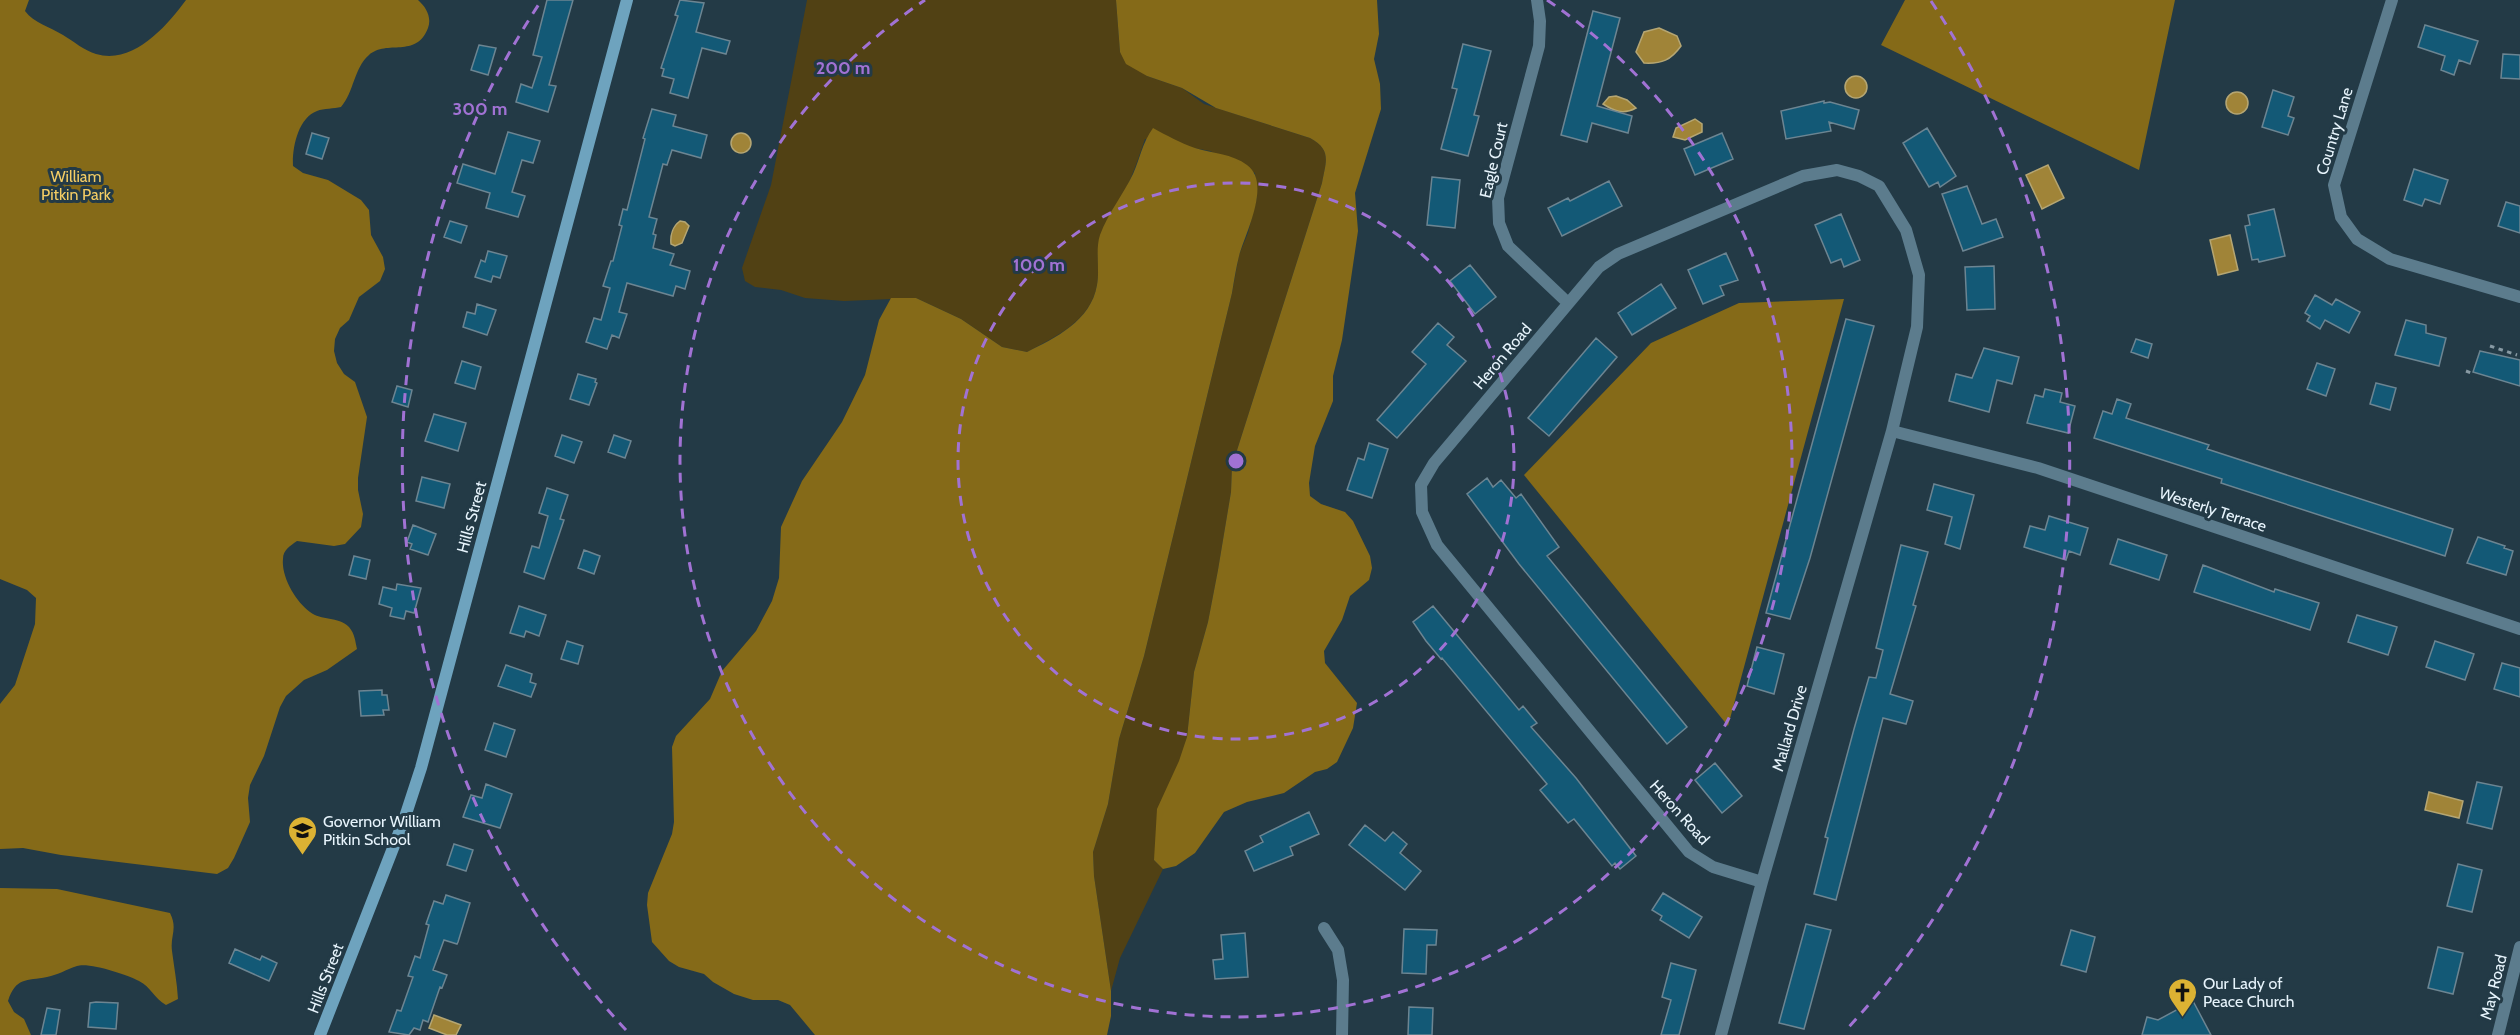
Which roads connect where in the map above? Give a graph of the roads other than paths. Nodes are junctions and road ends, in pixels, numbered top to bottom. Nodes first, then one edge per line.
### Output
1 (627, 0) edge
2 (1536, 0) edge
3 (2392, 0) edge
4 (2520, 297) edge
5 (1568, 303) junction
6 (1892, 431) junction
7 (2520, 629) edge
8 (1762, 882) junction
9 (1324, 928) dead end
10 (2520, 947) edge
11 (320, 1035) edge
12 (1342, 1035) edge
13 (1721, 1035) edge
14 (2498, 1035) edge

1 - 11 street, Hills Street
2 - 5 street, Eagle Court
3 - 4 street, Country Lane
5 - 6 street, Heron Road
5 - 8 street, Heron Road
6 - 7 street, Westerly Terrace
6 - 8 street, Mallard Drive
8 - 13 street, Mallard Drive
9 - 12 street
10 - 14 street, May Road

